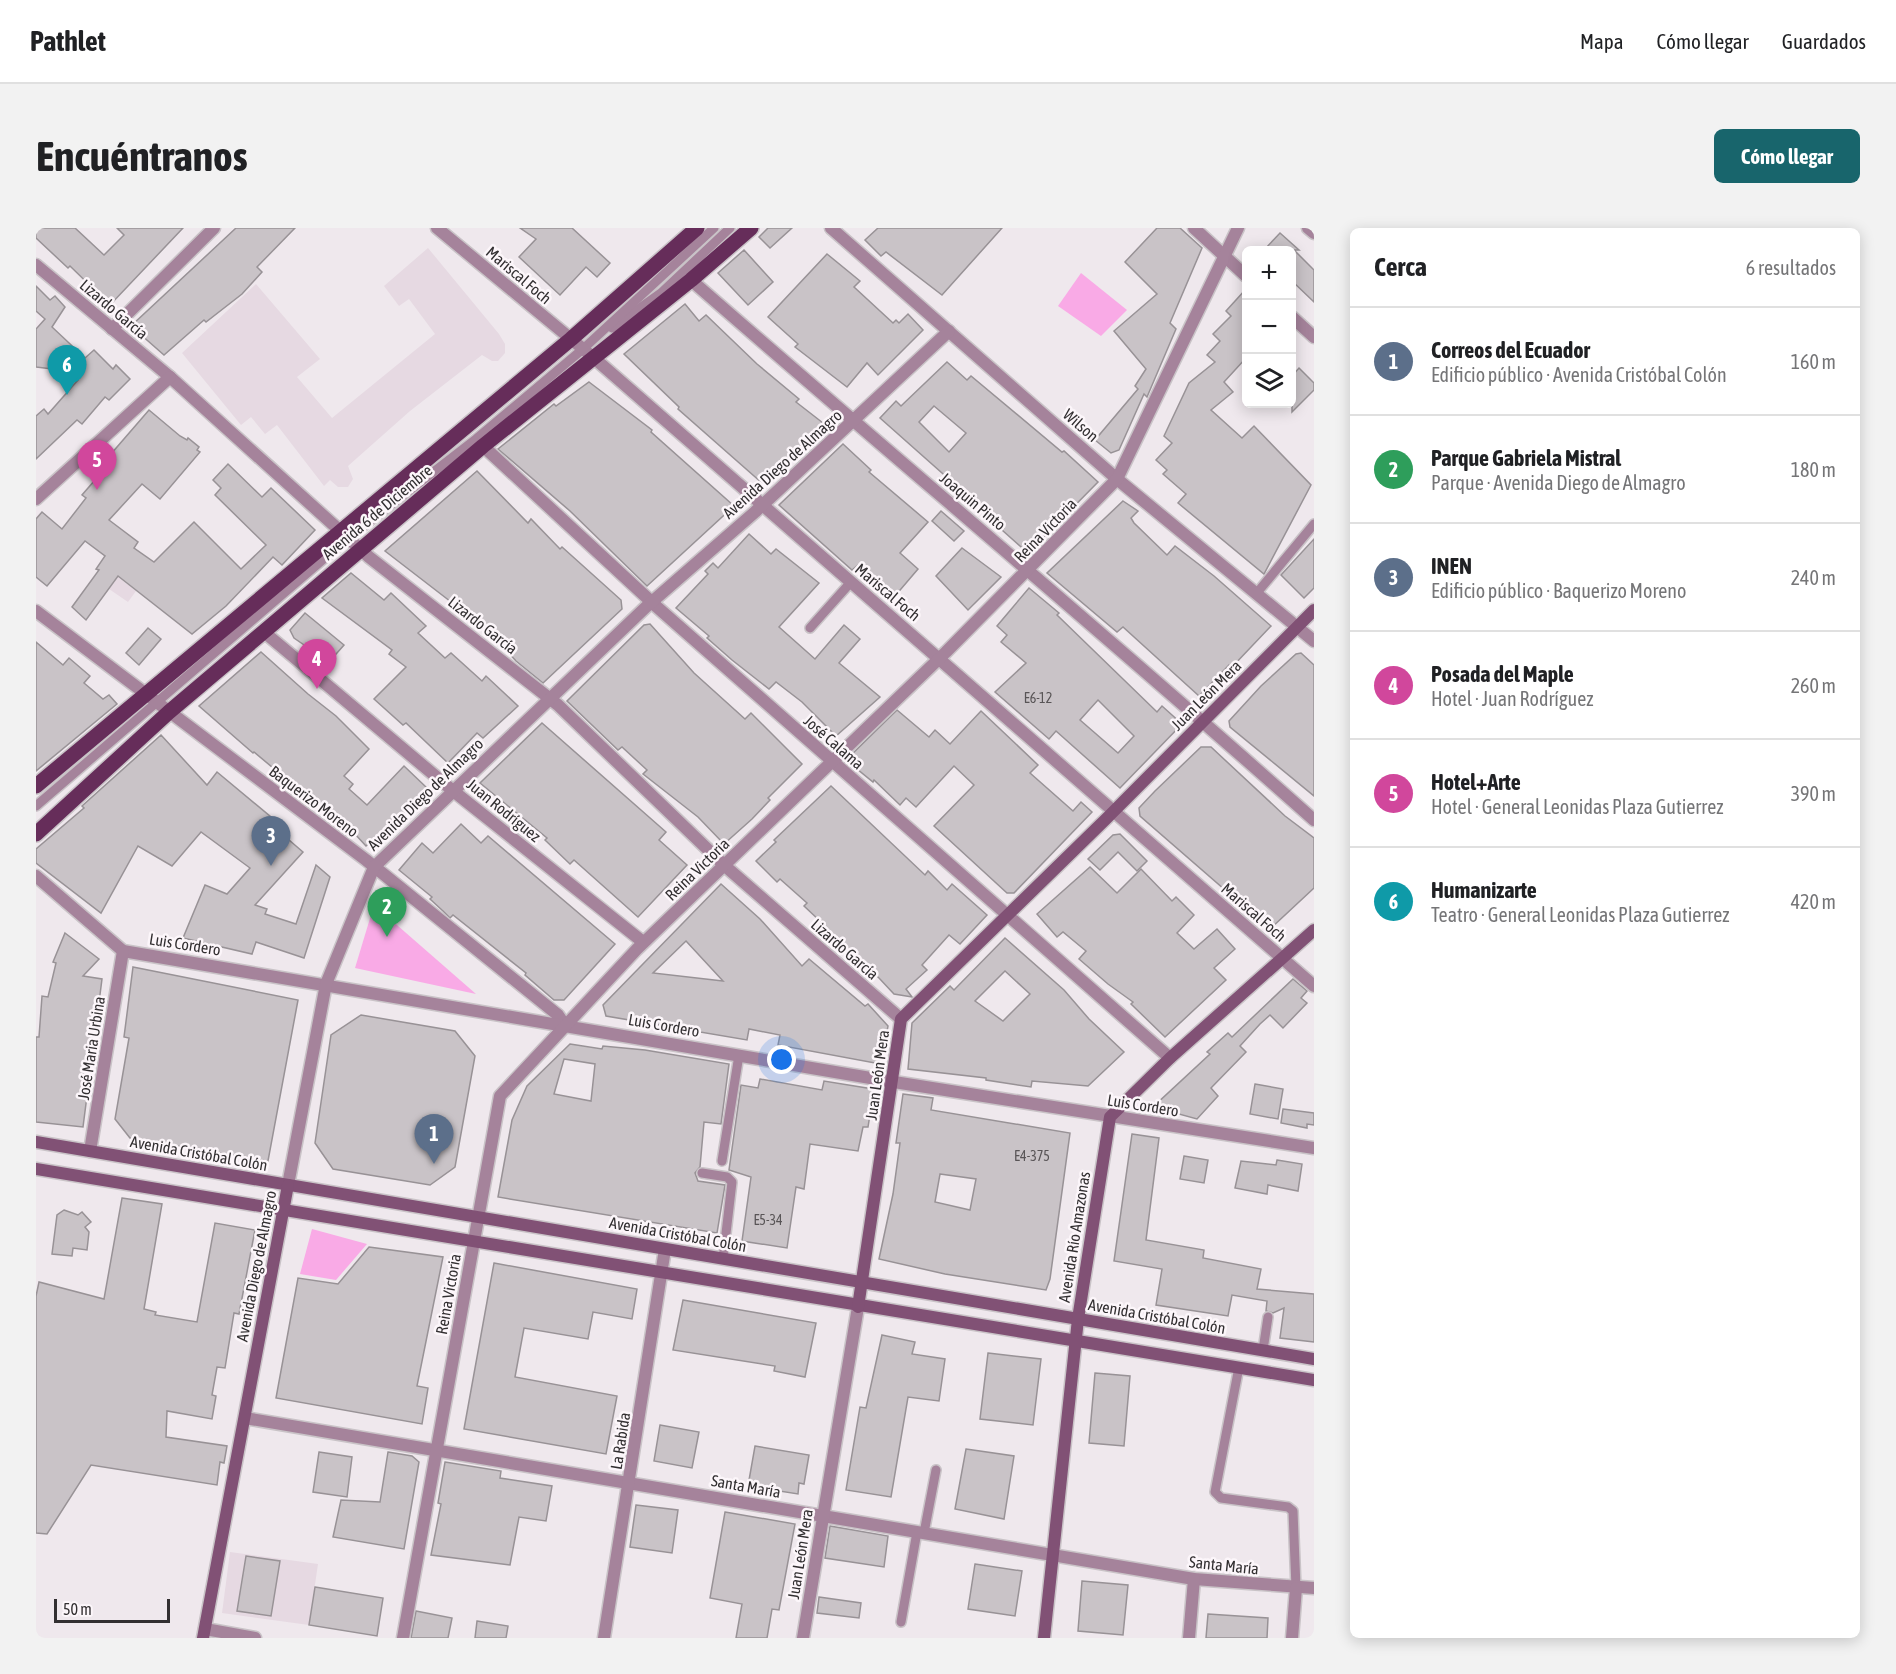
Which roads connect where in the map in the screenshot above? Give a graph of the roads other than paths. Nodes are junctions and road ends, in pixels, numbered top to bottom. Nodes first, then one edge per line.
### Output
1 (214, 228) edge
2 (437, 228) edge
3 (697, 228) edge
4 (714, 228) edge
5 (730, 228) edge
6 (751, 228) edge
7 (831, 228) edge
8 (1194, 228) edge
9 (1238, 228) edge
10 (1308, 228) edge
11 (1314, 233) edge
12 (1225, 257) junction
13 (36, 265) edge
14 (1242, 272) edge
15 (691, 280) junction
16 (1296, 321) edge
17 (112, 329) junction
18 (950, 331) junction
19 (1314, 337) edge
20 (583, 349) junction
21 (170, 377) junction
22 (853, 422) junction
23 (483, 446) junction
24 (1117, 479) junction
25 (36, 499) edge
26 (762, 505) junction
27 (1314, 524) edge
28 (344, 534) junction
29 (361, 550) junction
30 (1029, 570) junction
31 (851, 582) junction
32 (1256, 594) junction
33 (651, 602) junction
34 (1314, 610) edge
35 (36, 611) edge
36 (1298, 626) junction
37 (810, 628) dead end
38 (264, 632) junction
39 (1314, 641) edge
40 (940, 658) junction
41 (151, 697) junction
42 (550, 698) junction
43 (169, 712) junction
44 (1203, 721) junction
45 (831, 762) junction
46 (36, 786) edge
47 (452, 790) junction
48 (36, 806) edge
49 (1115, 811) junction
50 (1314, 820) edge
51 (36, 834) edge
52 (725, 866) junction
53 (374, 867) junction
54 (36, 876) edge
55 (1008, 914) junction
56 (1314, 930) edge
57 (643, 942) junction
58 (123, 951) junction
59 (1282, 958) junction
60 (326, 984) junction
61 (1314, 986) edge
62 (901, 1019) junction
63 (564, 1024) junction
64 (739, 1055) junction
65 (1170, 1058) junction
66 (894, 1082) junction
67 (1110, 1117) junction
68 (36, 1142) edge
69 (1314, 1148) edge
70 (90, 1151) junction
71 (722, 1161) dead end
72 (36, 1169) edge
73 (702, 1173) dead end
74 (288, 1185) junction
75 (284, 1209) junction
76 (479, 1217) junction
77 (474, 1241) junction
78 (665, 1249) junction
79 (723, 1259) junction
80 (661, 1271) junction
81 (862, 1282) junction
82 (858, 1307) junction
83 (1268, 1317) dead end
84 (1078, 1319) junction
85 (1076, 1340) junction
86 (1263, 1350) junction
87 (1313, 1358) edge
88 (1239, 1367) junction
89 (1314, 1380) edge
90 (245, 1418) junction
91 (437, 1451) junction
92 (936, 1470) dead end
93 (630, 1484) junction
94 (823, 1516) junction
95 (920, 1533) junction
96 (1054, 1556) junction
97 (1194, 1579) junction
98 (1296, 1588) junction
99 (1314, 1588) edge
100 (901, 1622) dead end
101 (204, 1634) edge
102 (255, 1638) edge
103 (403, 1638) edge
104 (604, 1638) edge
105 (802, 1638) edge
106 (1044, 1638) edge
107 (1189, 1638) edge
108 (1292, 1638) edge

1 - 17 street
2 - 20 street, Mariscal Foch
3 - 20 main road, Avenida 6 de Diciembre
4 - 20 lane
5 - 20 lane
6 - 15 main road, Avenida 6 de Diciembre
7 - 18 street, Wilson
8 - 12 street
9 - 12 street, Reina Victoria
10 - 11 street
12 - 14 street
12 - 24 street, Reina Victoria
13 - 17 street, Lizardo García
15 - 20 main road, Avenida 6 de Diciembre
15 - 22 street, Joaquin Pinto
16 - 19 street
17 - 21 street, Lizardo García
18 - 22 street, Avenida Diego de Almagro
18 - 24 street, Wilson
20 - 23 main road, Avenida 6 de Diciembre
20 - 26 street, Mariscal Foch
20 - 28 main road, Avenida 6 de Diciembre
21 - 25 street
21 - 28 street, Lizardo García
22 - 26 street, Avenida Diego de Almagro
22 - 30 street, Joaquin Pinto
23 - 29 main road, Avenida 6 de Diciembre
23 - 33 street, José Calama
24 - 30 street, Reina Victoria
24 - 32 street, Wilson
26 - 31 street, Mariscal Foch
26 - 33 street, Avenida Diego de Almagro
27 - 32 lane
28 - 29 street, Lizardo García
28 - 41 main road, Avenida 6 de Diciembre
29 - 38 main road, Avenida 6 de Diciembre
29 - 42 street, Lizardo García
30 - 40 street, Reina Victoria
30 - 44 street, Joaquin Pinto
31 - 37 lane
31 - 40 street, Mariscal Foch
32 - 36 street, Wilson
33 - 42 street, Avenida Diego de Almagro
33 - 45 street, José Calama
34 - 36 street, Juan León Mera
35 - 41 street, Baquerizo Moreno
36 - 39 street, Wilson
36 - 44 street, Juan León Mera
38 - 43 main road, Avenida 6 de Diciembre
38 - 47 street, Juan Rodríguez
40 - 45 street, Reina Victoria
40 - 49 street, Mariscal Foch
41 - 43 street, Baquerizo Moreno
41 - 46 main road, Avenida 6 de Diciembre
41 - 48 lane
42 - 47 street, Avenida Diego de Almagro
42 - 52 street, Lizardo García
43 - 51 main road, Avenida 6 de Diciembre
43 - 53 street, Baquerizo Moreno
44 - 49 street, Juan León Mera
44 - 50 street, Joaquin Pinto
45 - 52 street, Reina Victoria
45 - 55 street, José Calama
47 - 53 street, Avenida Diego de Almagro
47 - 57 street, Juan Rodríguez
49 - 55 street, Juan León Mera
49 - 59 street, Mariscal Foch
52 - 57 street, Reina Victoria
52 - 62 street, Lizardo García
53 - 60 street, Avenida Diego de Almagro
53 - 63 street, Baquerizo Moreno
54 - 58 street
55 - 62 street, Juan León Mera
55 - 65 street, José Calama
56 - 59 street
57 - 63 street, Reina Victoria
58 - 60 street, Luis Cordero
58 - 70 street, José Maria Urbina
59 - 61 street, Mariscal Foch
59 - 65 street
60 - 63 street, Luis Cordero
60 - 74 street, Avenida Diego de Almagro
62 - 66 street, Juan León Mera
63 - 64 street, Luis Cordero
63 - 76 street, Reina Victoria
64 - 66 street, Luis Cordero
64 - 71 lane
65 - 67 street
66 - 67 street, Luis Cordero
66 - 81 street, Juan León Mera
67 - 69 street, Luis Cordero
67 - 84 street, Avenida Río Amazonas
68 - 70 street, Avenida Cristóbal Colón
70 - 74 street, Avenida Cristóbal Colón
72 - 75 street
73 - 79 lane
74 - 75 street, Avenida Diego de Almagro
74 - 76 street, Avenida Cristóbal Colón
75 - 77 street
75 - 90 street, Avenida Diego de Almagro
76 - 77 street, Reina Victoria
76 - 78 street, Avenida Cristóbal Colón
77 - 80 street
77 - 91 street, Reina Victoria
78 - 79 street, Avenida Cristóbal Colón
78 - 80 street, La Rabida
79 - 81 street, Avenida Cristóbal Colón
80 - 82 street
80 - 93 street, La Rabida
81 - 82 street, Juan León Mera
81 - 84 street, Avenida Cristóbal Colón
82 - 85 street
82 - 94 street, Juan León Mera
83 - 86 lane
84 - 85 street, Avenida Río Amazonas
84 - 86 street, Avenida Cristóbal Colón
85 - 88 street
85 - 96 street, Avenida Río Amazonas
86 - 87 street, Avenida Cristóbal Colón
88 - 89 street
88 - 98 lane
90 - 91 street, Santa María
90 - 101 street, Avenida Diego de Almagro
91 - 93 street, Santa María
91 - 103 street, Reina Victoria
92 - 95 lane
93 - 94 street, Santa María
93 - 104 street, La Rabida
94 - 95 street, Santa María
94 - 105 street, Juan León Mera
95 - 96 street, Santa María
95 - 100 lane
96 - 97 street, Santa María
96 - 106 street, Avenida Río Amazonas
97 - 98 street, Santa María
97 - 107 street
98 - 99 street, Santa María
98 - 108 street
101 - 102 street

